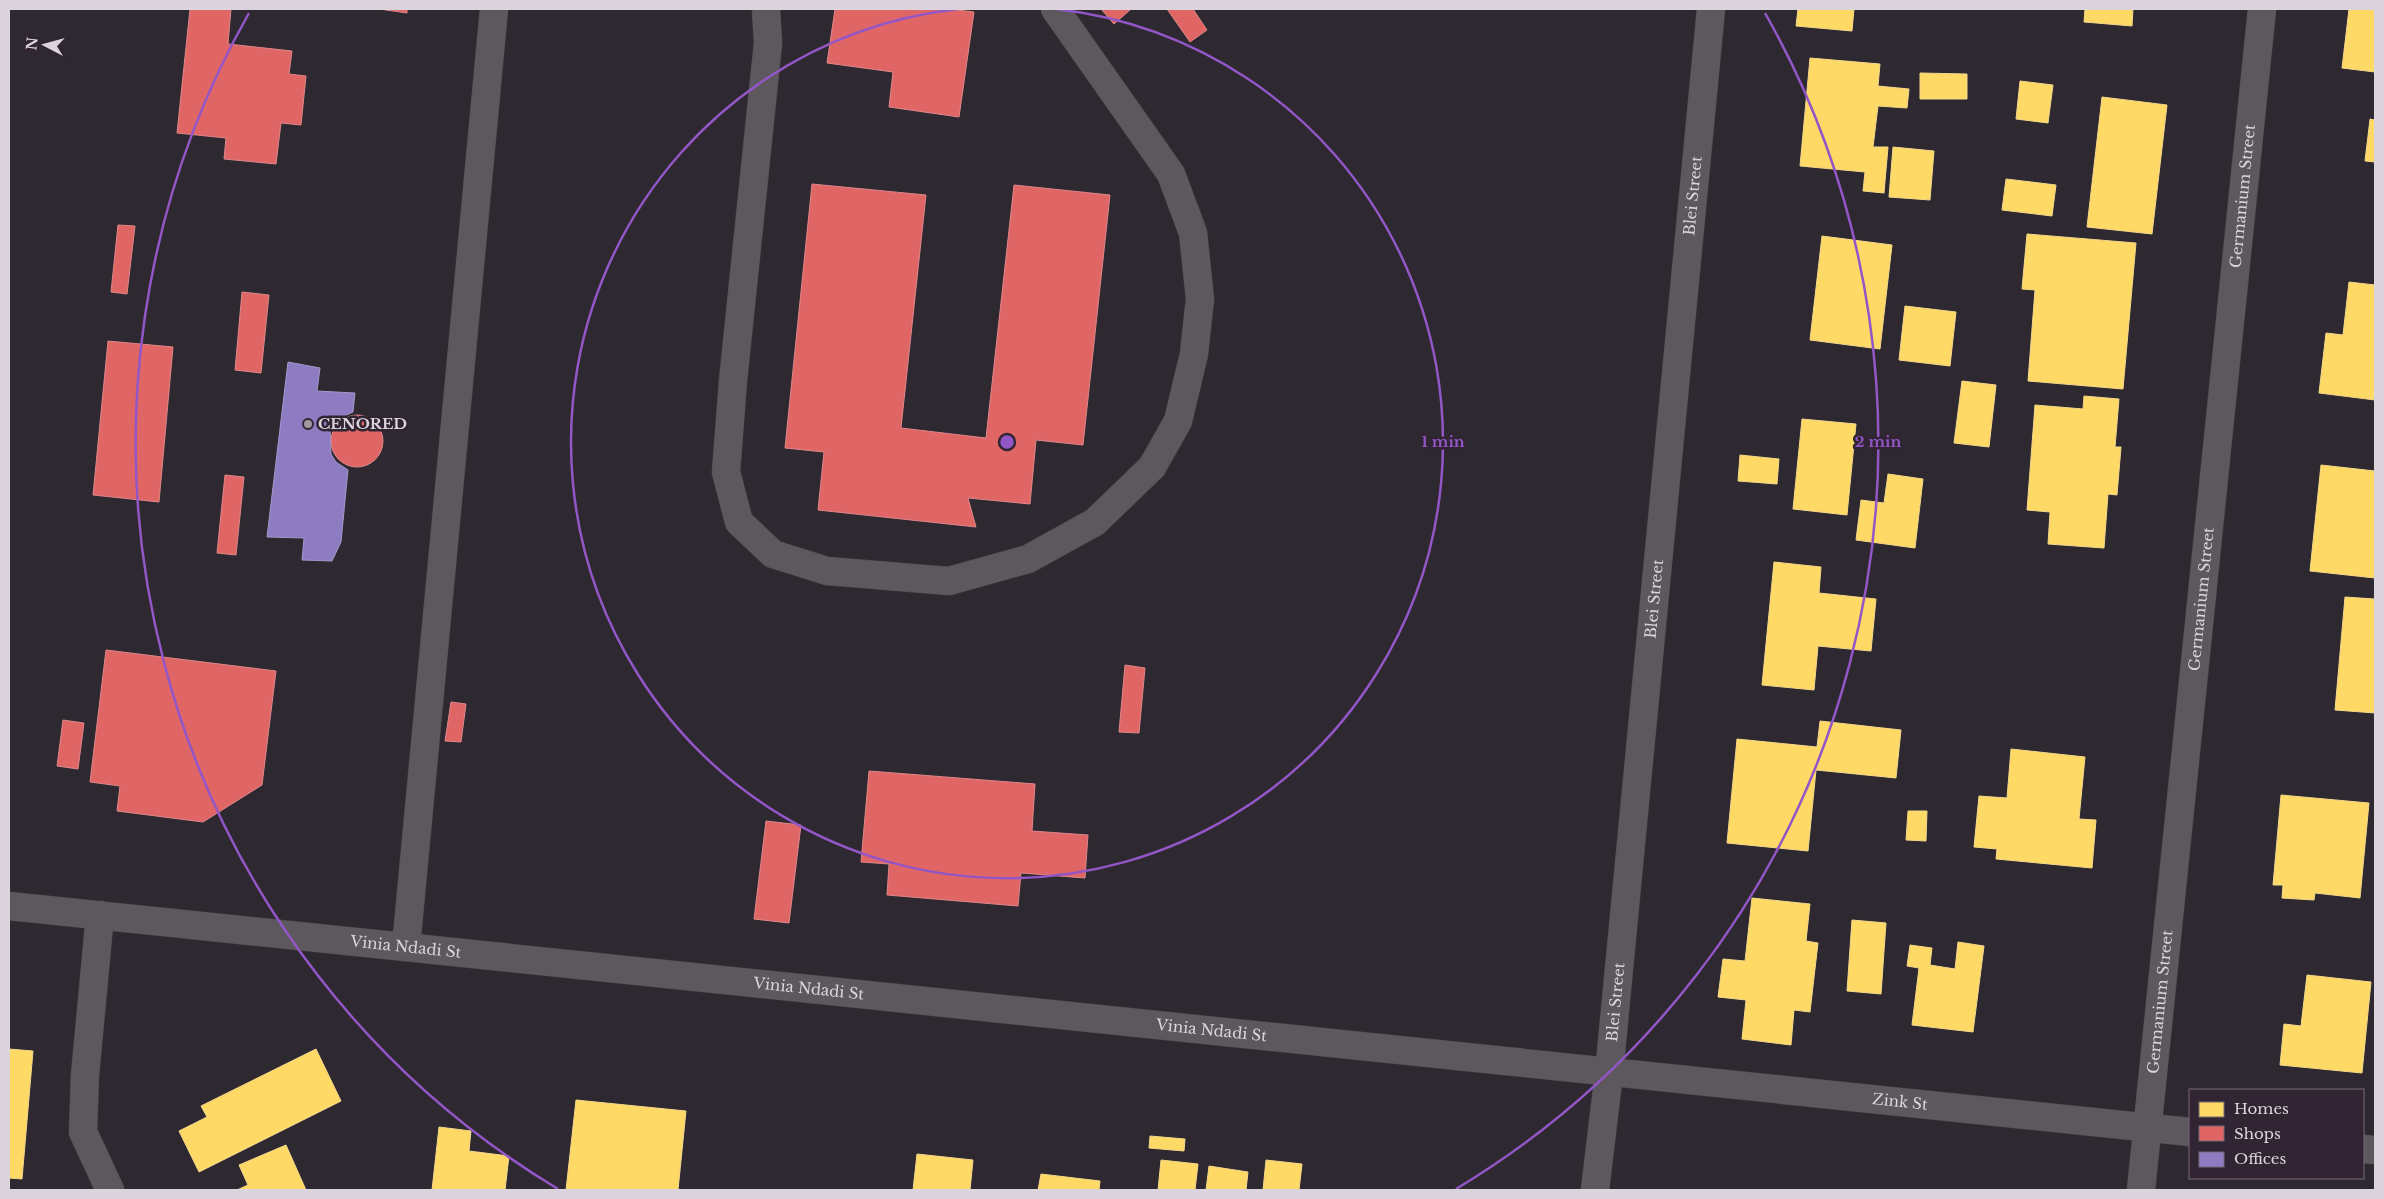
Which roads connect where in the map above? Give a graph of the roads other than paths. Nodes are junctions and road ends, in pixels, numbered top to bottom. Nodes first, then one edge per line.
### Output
1 (494, 9) edge
2 (766, 9) edge
3 (1054, 9) edge
4 (1711, 9) edge
5 (2262, 9) edge
6 (9, 906) edge
7 (100, 915) junction
8 (406, 947) junction
9 (1609, 1073) junction
10 (2147, 1128) junction
11 (2189, 1132) edge
12 (110, 1190) edge
13 (1595, 1190) edge
14 (2141, 1190) edge

1 - 8 street
2 - 3 street
4 - 9 street, Blei Street
5 - 10 street, Germanium Street
6 - 7 street, Vinia Ndadi St
7 - 8 street, Vinia Ndadi St
7 - 12 street
8 - 9 street, Vinia Ndadi St
9 - 10 street, Zink St
9 - 13 street, Blei Street
10 - 11 street, Zink St
10 - 14 street, Germanium Street

